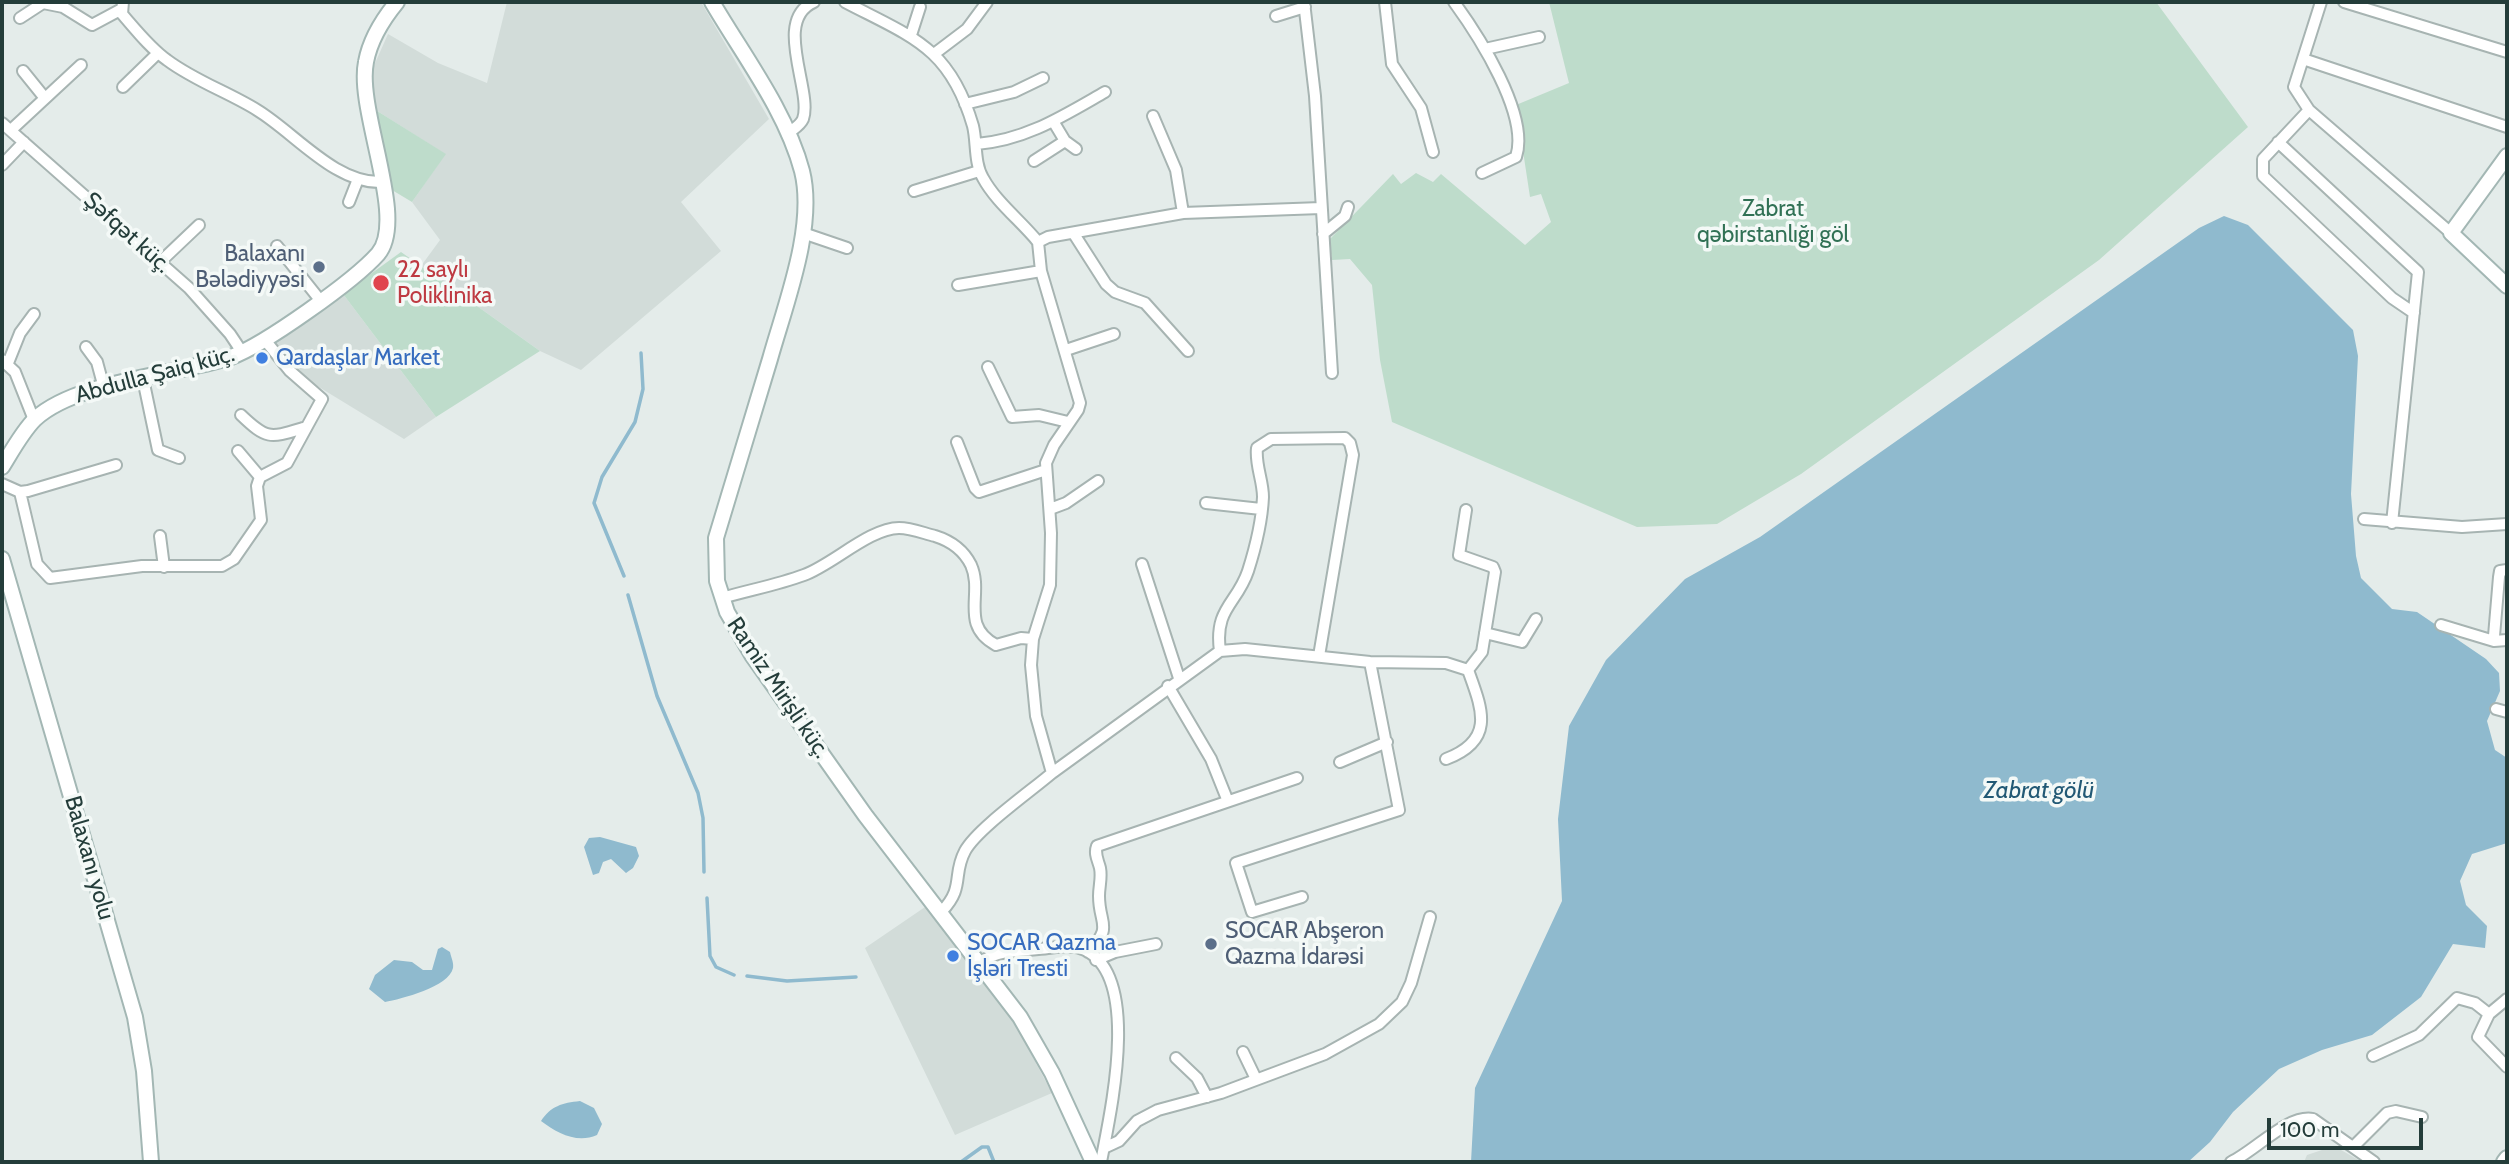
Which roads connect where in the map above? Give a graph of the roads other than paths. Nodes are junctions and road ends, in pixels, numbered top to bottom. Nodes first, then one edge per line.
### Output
1 (397, 2) edge
2 (712, 2) edge
3 (814, 2) edge
4 (845, 2) edge
5 (987, 2) edge
6 (1385, 2) edge
7 (1454, 2) edge
8 (2321, 2) edge
9 (2344, 2) edge
10 (1305, 5) edge
11 (121, 6) edge
12 (919, 7) dead end
13 (1276, 16) dead end
14 (20, 18) dead end
15 (911, 35) junction
16 (1539, 37) dead end
17 (1485, 49) junction
18 (2507, 52) edge
19 (159, 53) junction
20 (934, 54) junction
21 (2302, 59) junction
22 (81, 65) dead end
23 (23, 71) dead end
24 (1043, 78) dead end
25 (123, 87) dead end
26 (1105, 92) dead end
27 (44, 97) junction
28 (965, 104) junction
29 (2309, 110) junction
30 (1153, 116) dead end
31 (1053, 121) junction
32 (6, 127) edge
33 (2507, 127) edge
34 (787, 134) junction
35 (1065, 141) junction
36 (24, 142) junction
37 (2278, 142) junction
38 (977, 144) junction
39 (1076, 149) dead end
40 (1433, 152) dead end
41 (2507, 156) edge
42 (1034, 161) dead end
43 (2, 165) edge
44 (979, 171) junction
45 (1482, 173) dead end
46 (358, 178) junction
47 (382, 182) junction
48 (914, 191) dead end
49 (349, 202) dead end
50 (1348, 207) dead end
51 (1321, 208) junction
52 (1183, 213) junction
53 (199, 225) dead end
54 (803, 233) junction
55 (2451, 233) junction
56 (1074, 234) junction
57 (1323, 234) junction
58 (1038, 242) junction
59 (277, 246) dead end
60 (847, 247) dead end
61 (159, 262) junction
62 (1041, 271) junction
63 (958, 285) dead end
64 (2507, 286) edge
65 (320, 300) junction
66 (2414, 313) junction
67 (34, 314) dead end
68 (1114, 334) dead end
69 (265, 340) junction
70 (86, 348) dead end
71 (1066, 351) junction
72 (1188, 351) dead end
73 (242, 352) junction
74 (5, 362) edge
75 (988, 367) dead end
76 (1332, 373) dead end
77 (143, 379) junction
78 (104, 388) junction
79 (241, 415) dead end
80 (34, 420) junction
81 (1068, 422) junction
82 (303, 428) junction
83 (957, 442) dead end
84 (238, 451) dead end
85 (179, 458) dead end
86 (116, 465) dead end
87 (2, 467) edge
88 (1046, 470) junction
89 (260, 477) junction
90 (1098, 481) dead end
91 (2, 484) edge
92 (20, 492) junction
93 (1206, 503) dead end
94 (1050, 509) junction
95 (1261, 509) junction
96 (1466, 510) dead end
97 (2364, 519) dead end
98 (2392, 523) junction
99 (2507, 524) edge
100 (160, 536) dead end
101 (2, 559) edge
102 (1142, 564) dead end
103 (164, 567) junction
104 (2507, 570) edge
105 (722, 598) junction
106 (1536, 619) dead end
107 (2441, 625) dead end
108 (1485, 633) junction
109 (2494, 636) dead end
110 (1033, 639) junction
111 (2507, 640) edge
112 (1220, 651) junction
113 (1319, 656) junction
114 (1370, 662) junction
115 (1468, 670) junction
116 (1179, 678) junction
117 (1168, 687) junction
118 (1387, 742) junction
119 (1446, 759) dead end
120 (1340, 762) dead end
121 (1052, 773) junction
122 (1297, 778) dead end
123 (1227, 799) junction
124 (1302, 897) dead end
125 (942, 911) junction
126 (1430, 917) dead end
127 (1156, 944) dead end
128 (1092, 956) junction
129 (981, 962) junction
130 (2507, 999) edge
131 (2489, 1014) junction
132 (1243, 1052) dead end
133 (2373, 1056) dead end
134 (1176, 1058) dead end
135 (2507, 1068) edge
136 (1256, 1079) junction
137 (1207, 1097) junction
138 (2423, 1117) dead end
139 (2353, 1147) junction
140 (1104, 1148) junction
141 (151, 1162) edge
142 (1093, 1162) edge
143 (1101, 1162) edge
144 (2231, 1162) edge
145 (2374, 1162) edge

1 - 47 street, Abdulla Şaiq küç.
2 - 34 street, Ramiz Mirişli küç.
3 - 34 street
4 - 15 street
5 - 20 street
6 - 40 street
7 - 17 street
8 - 21 street
9 - 18 street
10 - 13 street
10 - 51 street
11 - 14 street
11 - 19 street
12 - 15 street
15 - 20 street
16 - 17 street
17 - 45 street
19 - 25 street
19 - 46 street
20 - 28 street
21 - 29 street
21 - 33 street
22 - 27 street
23 - 27 street
24 - 28 street
26 - 31 street
27 - 32 street
28 - 38 street
29 - 37 street
29 - 55 street
30 - 52 street
31 - 35 street
31 - 38 street
32 - 36 street, Şəfqət küç.
34 - 54 street, Ramiz Mirişli küç.
35 - 39 street
35 - 42 street
36 - 43 street
36 - 61 street, Şəfqət küç.
37 - 66 street
37 - 66 street
38 - 44 street
41 - 55 street
44 - 48 street
44 - 58 street
46 - 47 street
46 - 49 street
47 - 65 street, Abdulla Şaiq küç.
50 - 57 street
51 - 52 street
51 - 57 street
52 - 56 street
53 - 61 street
54 - 60 street
54 - 105 street, Ramiz Mirişli küç.
55 - 64 street
56 - 58 street
56 - 72 street
57 - 76 street
58 - 62 street
59 - 65 street
61 - 73 street, Şəfqət küç.
62 - 63 street
62 - 71 street
65 - 69 street, Abdulla Şaiq küç.
66 - 98 street
67 - 74 street
68 - 71 street
69 - 73 street, Abdulla Şaiq küç.
69 - 82 street
70 - 78 street
71 - 81 street
73 - 77 street, Abdulla Şaiq küç.
74 - 80 street
75 - 81 street
77 - 78 street, Abdulla Şaiq küç.
77 - 85 street
78 - 80 street, Abdulla Şaiq küç.
79 - 82 street
80 - 87 street, Abdulla Şaiq küç.
81 - 88 street
82 - 89 street
83 - 88 street
84 - 89 street
86 - 92 street
88 - 94 street
89 - 103 street
90 - 94 street
91 - 92 street
92 - 103 street
93 - 95 street
94 - 110 street
95 - 112 street
95 - 113 street
96 - 108 street
97 - 98 street
98 - 99 street
100 - 103 street
101 - 141 street, Balaxanı yolu
102 - 116 street
104 - 109 street
105 - 110 street
105 - 125 street, Ramiz Mirişli küç.
106 - 108 street
107 - 111 street
108 - 115 street
110 - 121 street
112 - 113 street
112 - 116 street
113 - 114 street
114 - 115 street
114 - 118 street
115 - 119 street
116 - 117 street
117 - 121 street
117 - 123 street
118 - 120 street
118 - 124 street
121 - 125 street
122 - 123 street
123 - 128 street
125 - 129 street, Ramiz Mirişli küç.
126 - 136 street
127 - 128 street
128 - 129 street
128 - 140 street
129 - 142 street, Ramiz Mirişli küç.
130 - 131 street
131 - 133 street
131 - 135 street
132 - 136 street
134 - 137 street
136 - 137 street
137 - 140 street
138 - 139 street
139 - 144 street
139 - 145 street
140 - 143 street

